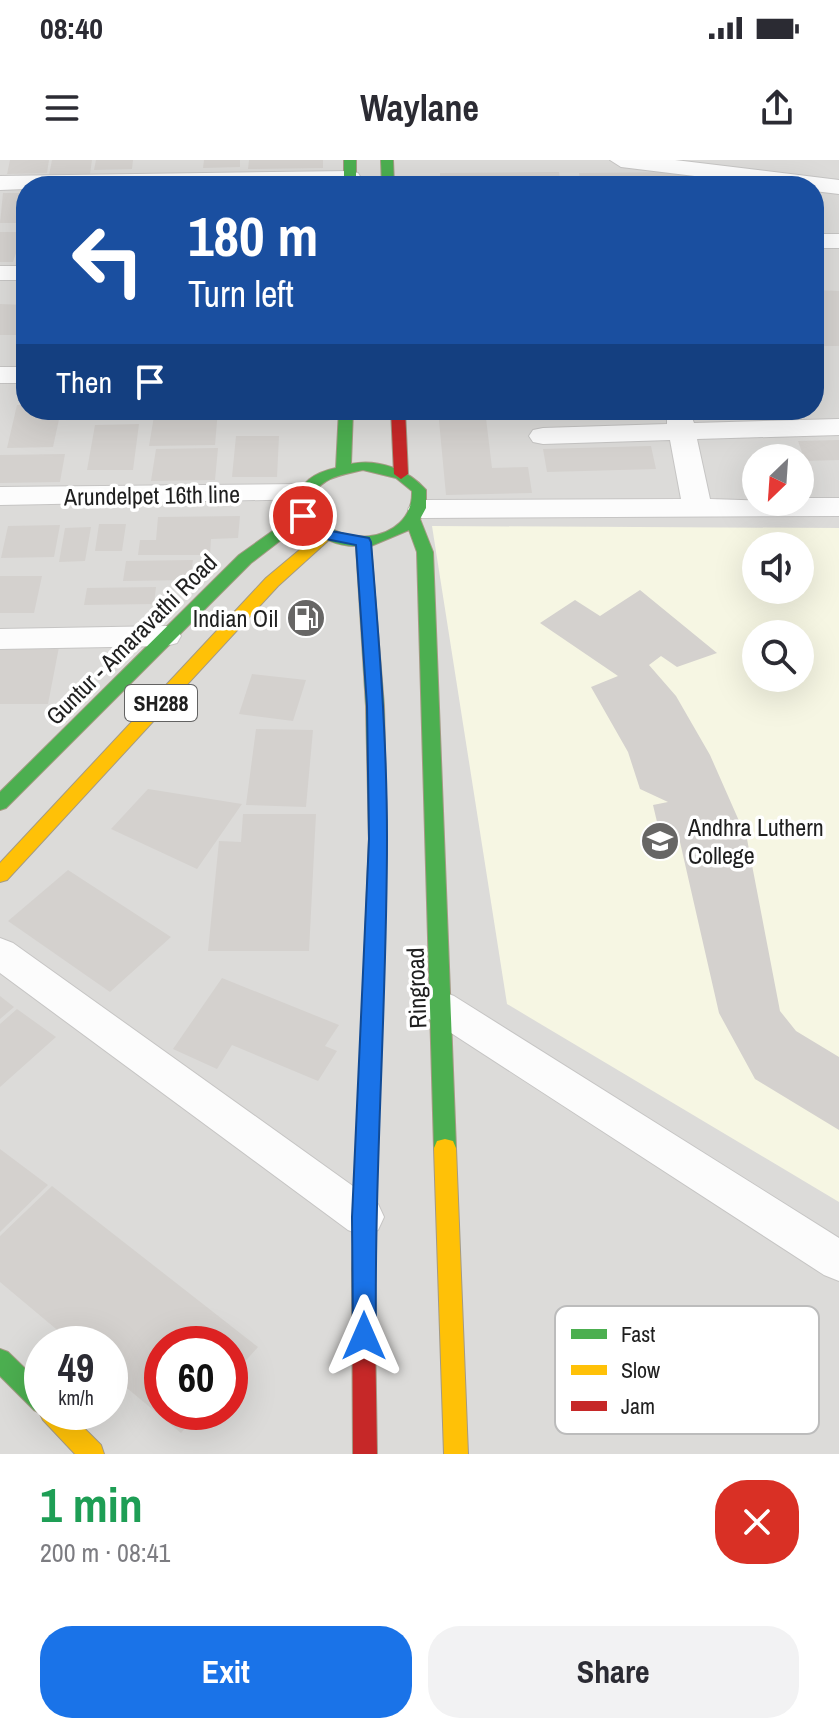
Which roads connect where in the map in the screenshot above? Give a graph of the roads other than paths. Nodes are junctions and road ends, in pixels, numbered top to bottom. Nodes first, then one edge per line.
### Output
1 (621, 160) edge
2 (350, 175) edge
3 (306, 176) edge
4 (750, 176) edge
5 (345, 420) edge
6 (398, 420) edge
7 (680, 422) edge
8 (839, 427) edge
9 (543, 436) dead end
10 (343, 468) junction
11 (401, 474) junction
12 (0, 496) edge
13 (303, 505) junction
14 (697, 507) junction
15 (839, 507) edge
16 (418, 515) junction
17 (326, 535) junction
18 (363, 542) junction
19 (166, 636) junction
20 (0, 639) edge
21 (0, 803) edge
22 (0, 875) edge
23 (0, 953) edge
24 (441, 1007) junction
25 (363, 1217) junction
26 (839, 1261) edge
27 (0, 1360) edge
28 (24, 1384) edge
29 (69, 1430) edge
30 (92, 1454) edge
31 (365, 1454) edge
32 (456, 1454) edge

1 - 4 street
2 - 3 street
5 - 10 main road
6 - 11 main road
7 - 8 street
7 - 9 street
7 - 14 street
10 - 11 main road, SH288
10 - 13 main road, SH288
11 - 16 main road
12 - 13 street, Arundelpet 16th line
13 - 17 main road
13 - 19 main road, Guntur - Amaravathi Road / SH288
14 - 15 street
14 - 16 street
16 - 18 main road
16 - 24 main road, Ringroad
17 - 18 main road
17 - 22 main road, SH288
18 - 25 main road, Ringroad
19 - 20 street
19 - 21 main road, Guntur - Amaravathi Road / SH288
23 - 25 street
24 - 26 street
24 - 32 main road, Ringroad
25 - 31 main road, Ringroad
27 - 28 main road
29 - 30 main road

